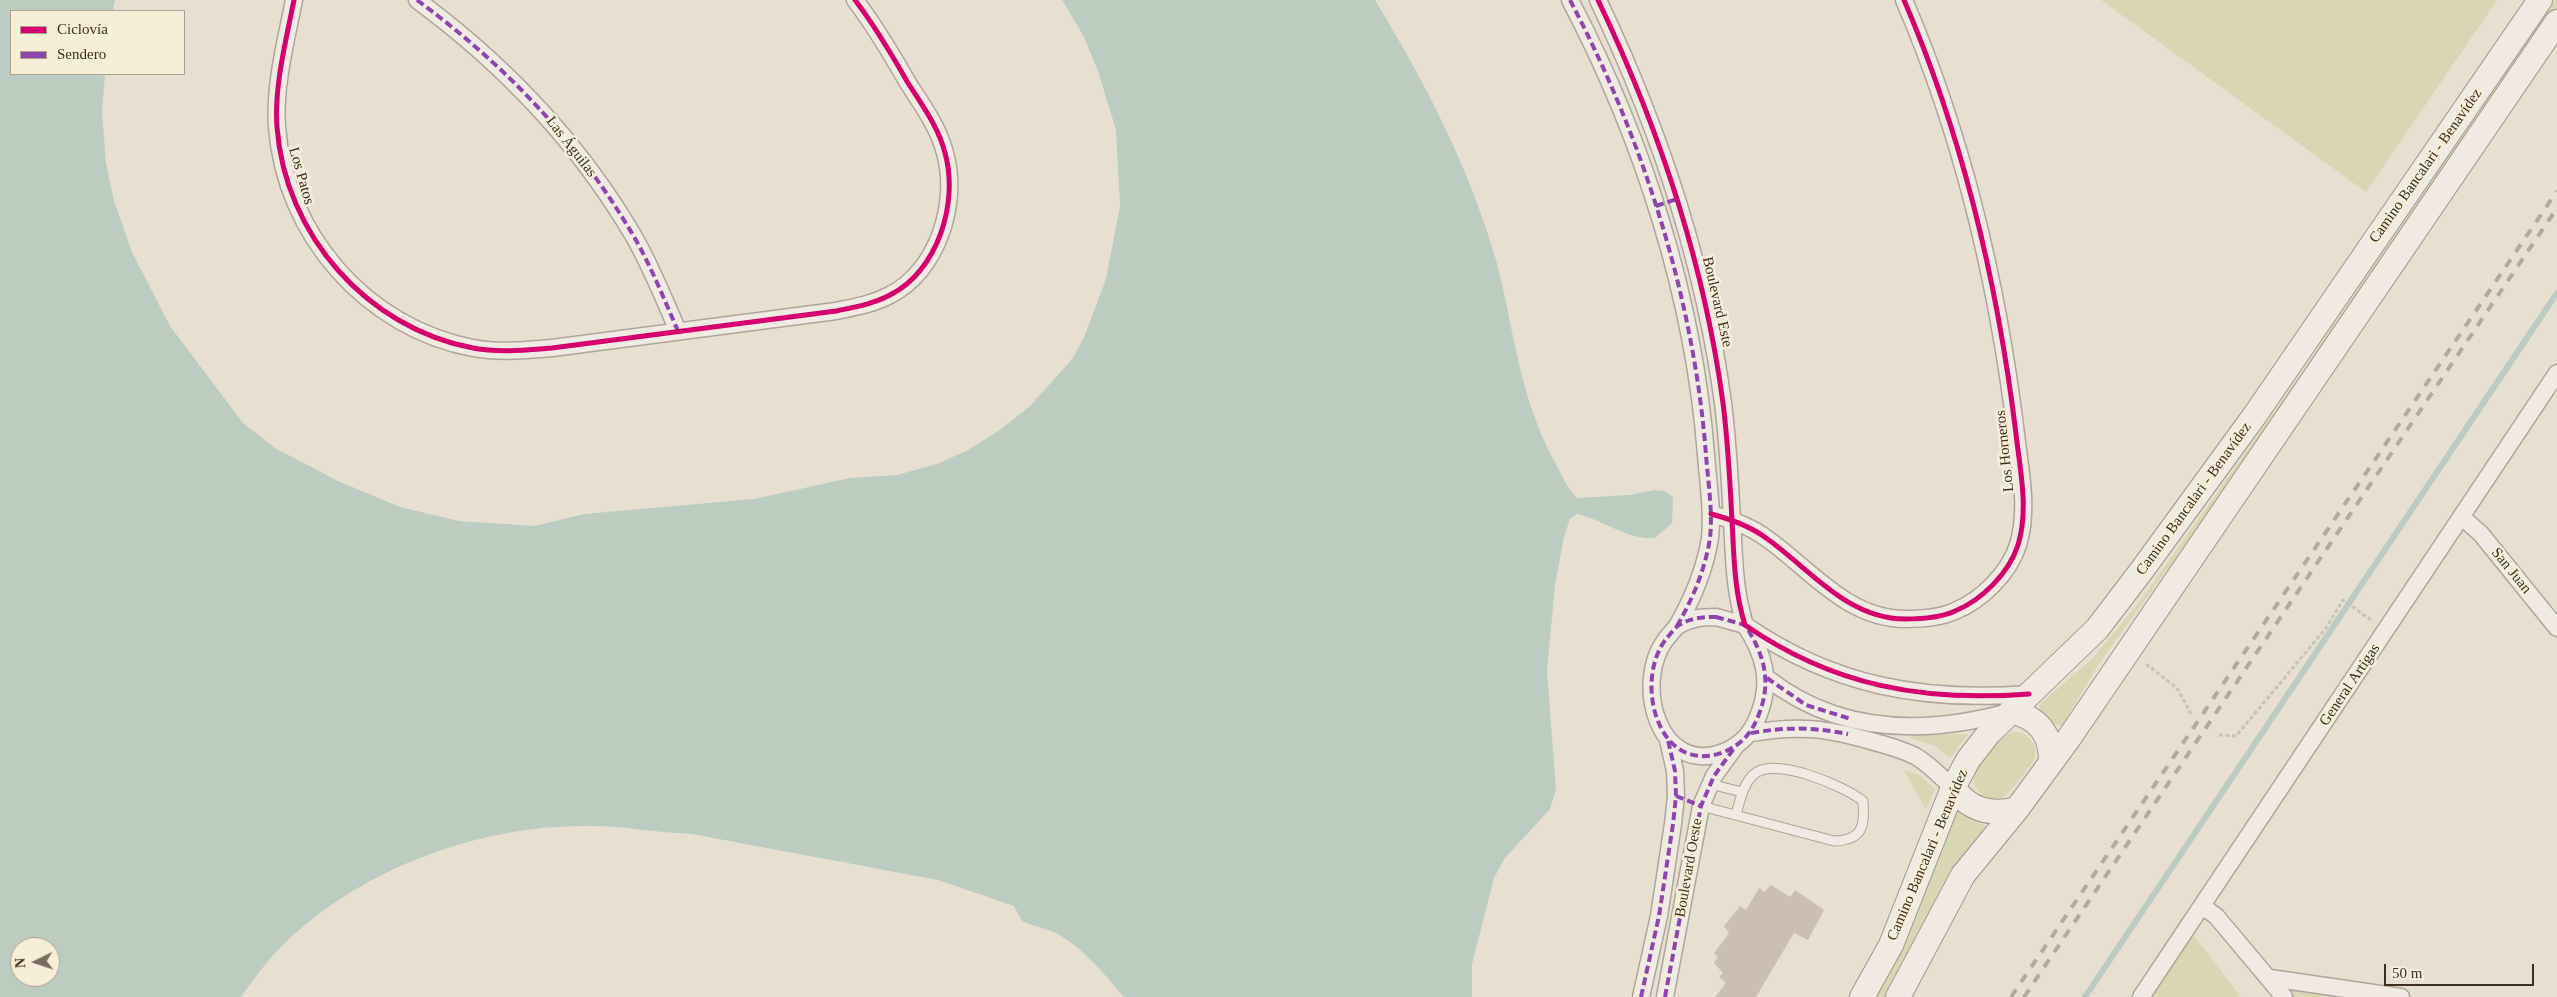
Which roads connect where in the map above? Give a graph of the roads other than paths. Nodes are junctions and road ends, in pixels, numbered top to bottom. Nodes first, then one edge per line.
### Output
1 (294, 0) edge
2 (417, 0) edge
3 (855, 0) edge
4 (1570, 0) edge
5 (1598, 0) edge
6 (1904, 0) edge
7 (2540, 0) edge
8 (2557, 22) edge
9 (1677, 199) junction
10 (1656, 206) junction
11 (678, 331) junction
12 (2557, 373) edge
13 (1711, 514) junction
14 (2462, 517) junction
15 (1732, 520) junction
16 (1745, 625) junction
17 (1677, 626) junction
18 (2557, 628) edge
19 (1767, 678) junction
20 (2029, 694) junction
21 (2011, 711) junction
22 (1751, 733) junction
23 (1668, 740) junction
24 (1736, 747) junction
25 (2051, 761) junction
26 (1710, 784) junction
27 (1953, 788) junction
28 (1742, 792) junction
29 (1676, 796) junction
30 (1701, 806) junction
31 (2017, 810) junction
32 (1736, 814) junction
33 (2202, 906) junction
34 (2270, 978) junction
35 (1641, 997) edge
36 (1665, 997) edge
37 (1862, 997) edge
38 (1898, 997) edge
39 (2141, 997) edge
40 (2284, 997) edge
41 (2401, 997) edge

1 - 11 street, Los Patos
2 - 11 street, Las Águilas
3 - 11 street, Los Patos
4 - 10 street
5 - 9 street, Boulevard Este
6 - 15 street, Los Horneros
7 - 20 main road, Camino Bancalari - Benavídez
8 - 25 main road, Camino Bancalari - Benavídez
9 - 10 street
9 - 15 street, Boulevard Este
10 - 13 street
12 - 14 street, General Artigas
13 - 15 street, Los Horneros
13 - 17 street
14 - 18 street, San Juan
14 - 33 street, General Artigas
15 - 16 street, Boulevard Este
16 - 17 street
16 - 19 street
16 - 20 street
17 - 23 street
19 - 21 street
19 - 22 street
20 - 21 main road, Camino Bancalari - Benavídez
21 - 25 main road
21 - 27 main road, Camino Bancalari - Benavídez
22 - 24 street
22 - 27 street
23 - 24 street
23 - 29 street, Boulevard Oeste
24 - 26 street, Boulevard Oeste
25 - 31 main road, Camino Bancalari - Benavídez
26 - 28 lane
26 - 30 street, Boulevard Oeste
27 - 31 main road
27 - 37 main road, Camino Bancalari - Benavídez
28 - 32 lane
28 - 32 lane
29 - 30 street
29 - 35 street, Boulevard Oeste
30 - 32 lane
30 - 36 street, Boulevard Oeste
31 - 38 main road, Camino Bancalari - Benavídez
33 - 34 street
33 - 39 street, General Artigas
34 - 40 street
34 - 41 street

